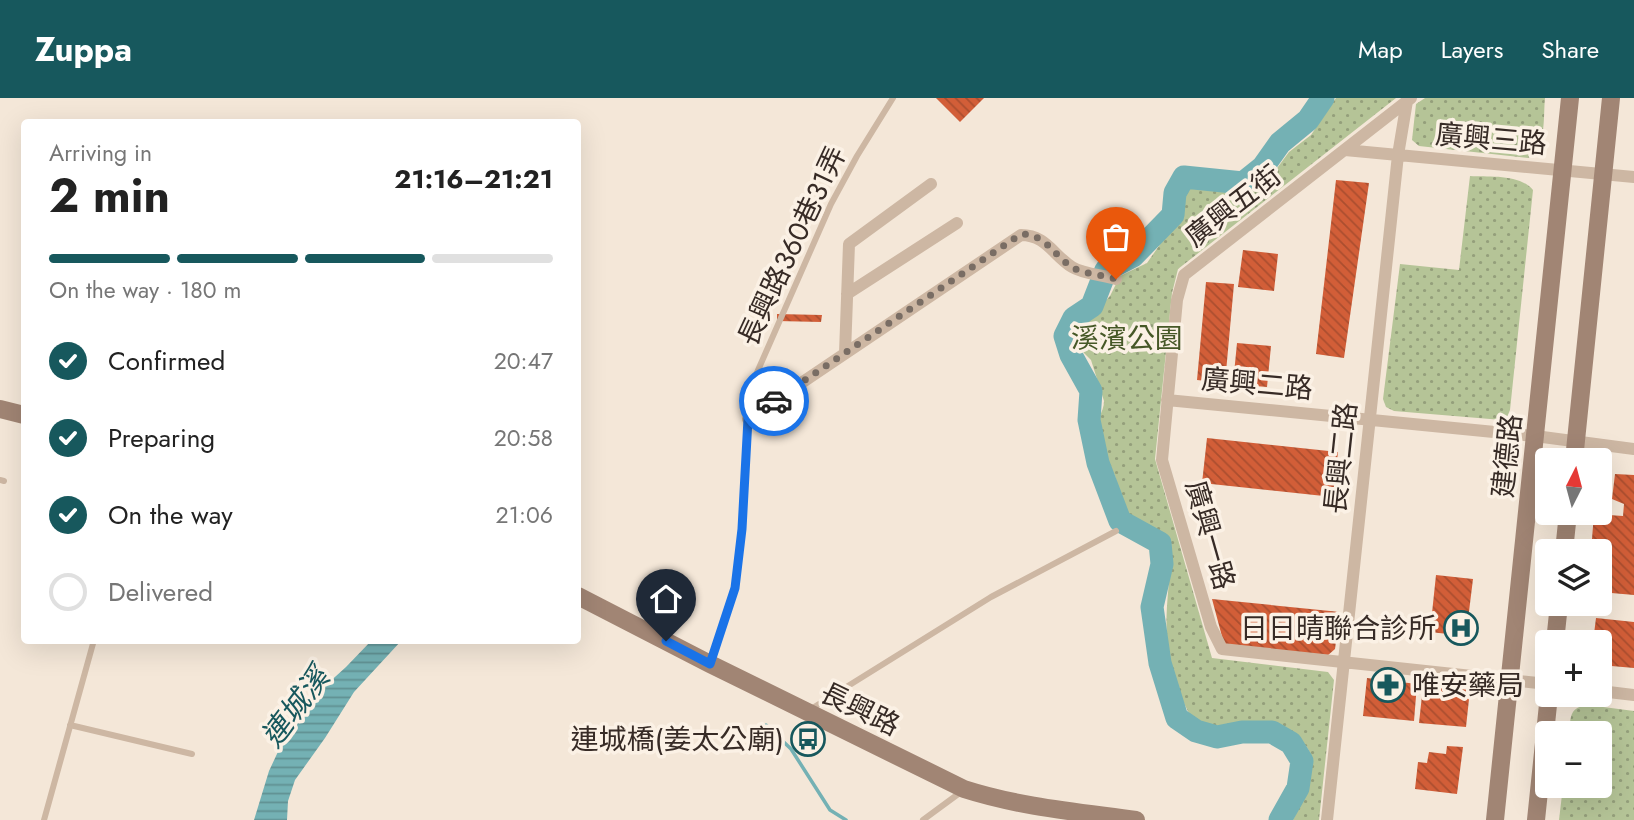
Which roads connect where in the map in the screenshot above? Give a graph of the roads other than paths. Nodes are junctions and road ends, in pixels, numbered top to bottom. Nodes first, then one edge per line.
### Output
1 (893, 98) edge
2 (1570, 98) edge
3 (1611, 98) edge
4 (1409, 100) edge
5 (1345, 150) junction
6 (1398, 155) junction
7 (1563, 170) junction
8 (1603, 175) junction
9 (1634, 177) edge
10 (931, 184) dead end
11 (957, 223) dead end
12 (1116, 279) dead end
13 (847, 294) junction
14 (845, 353) junction
15 (1167, 400) junction
16 (0, 409) edge
17 (21, 414) edge
18 (748, 419) junction
19 (1370, 420) junction
20 (1535, 436) junction
21 (1576, 441) junction
22 (1575, 448) edge
23 (1634, 449) edge
24 (1116, 531) dead end
25 (581, 598) edge
26 (93, 644) edge
27 (1343, 662) junction
28 (710, 664) junction
29 (1510, 680) junction
30 (1535, 683) edge
31 (1612, 692) edge
32 (1634, 695) edge
33 (1548, 707) edge
34 (806, 712) junction
35 (70, 725) junction
36 (192, 754) dead end
37 (964, 789) junction
38 (44, 820) edge
39 (923, 820) edge
40 (1136, 820) edge
41 (1327, 820) edge
42 (1495, 820) edge
43 (1536, 820) edge

1 - 18 lane, 長興路360巷31弄
2 - 7 street, 建德路
3 - 8 street
4 - 5 street, 廣興五街
4 - 6 street, 長興二路
5 - 6 street, 廣興三路
5 - 15 street, 廣興五街
6 - 7 street, 廣興三路
6 - 19 street, 長興二路
7 - 8 street, 廣興三路
7 - 20 street, 建德路
8 - 9 street, 廣興三路
8 - 21 street
10 - 13 street
11 - 13 street
12 - 14 street
13 - 14 street
14 - 18 street
15 - 19 street, 廣興二路
15 - 27 street, 廣興一路
16 - 17 street
18 - 28 lane, 長興路360巷31弄
19 - 20 street, 廣興二路
19 - 27 street, 長興二路
20 - 21 street, 廣興二路
20 - 29 street, 建德路
21 - 22 street
21 - 23 street, 廣興二路
24 - 34 lane
25 - 28 street, 長興路
26 - 35 lane
27 - 29 street, 廣興一路
27 - 41 street, 長興二路
28 - 34 street, 長興路
29 - 30 street, 廣興一路
29 - 42 street, 建德路
31 - 32 street
33 - 43 street
34 - 37 street, 長興路
35 - 36 lane
35 - 38 lane
37 - 39 lane
37 - 40 street, 長興路

